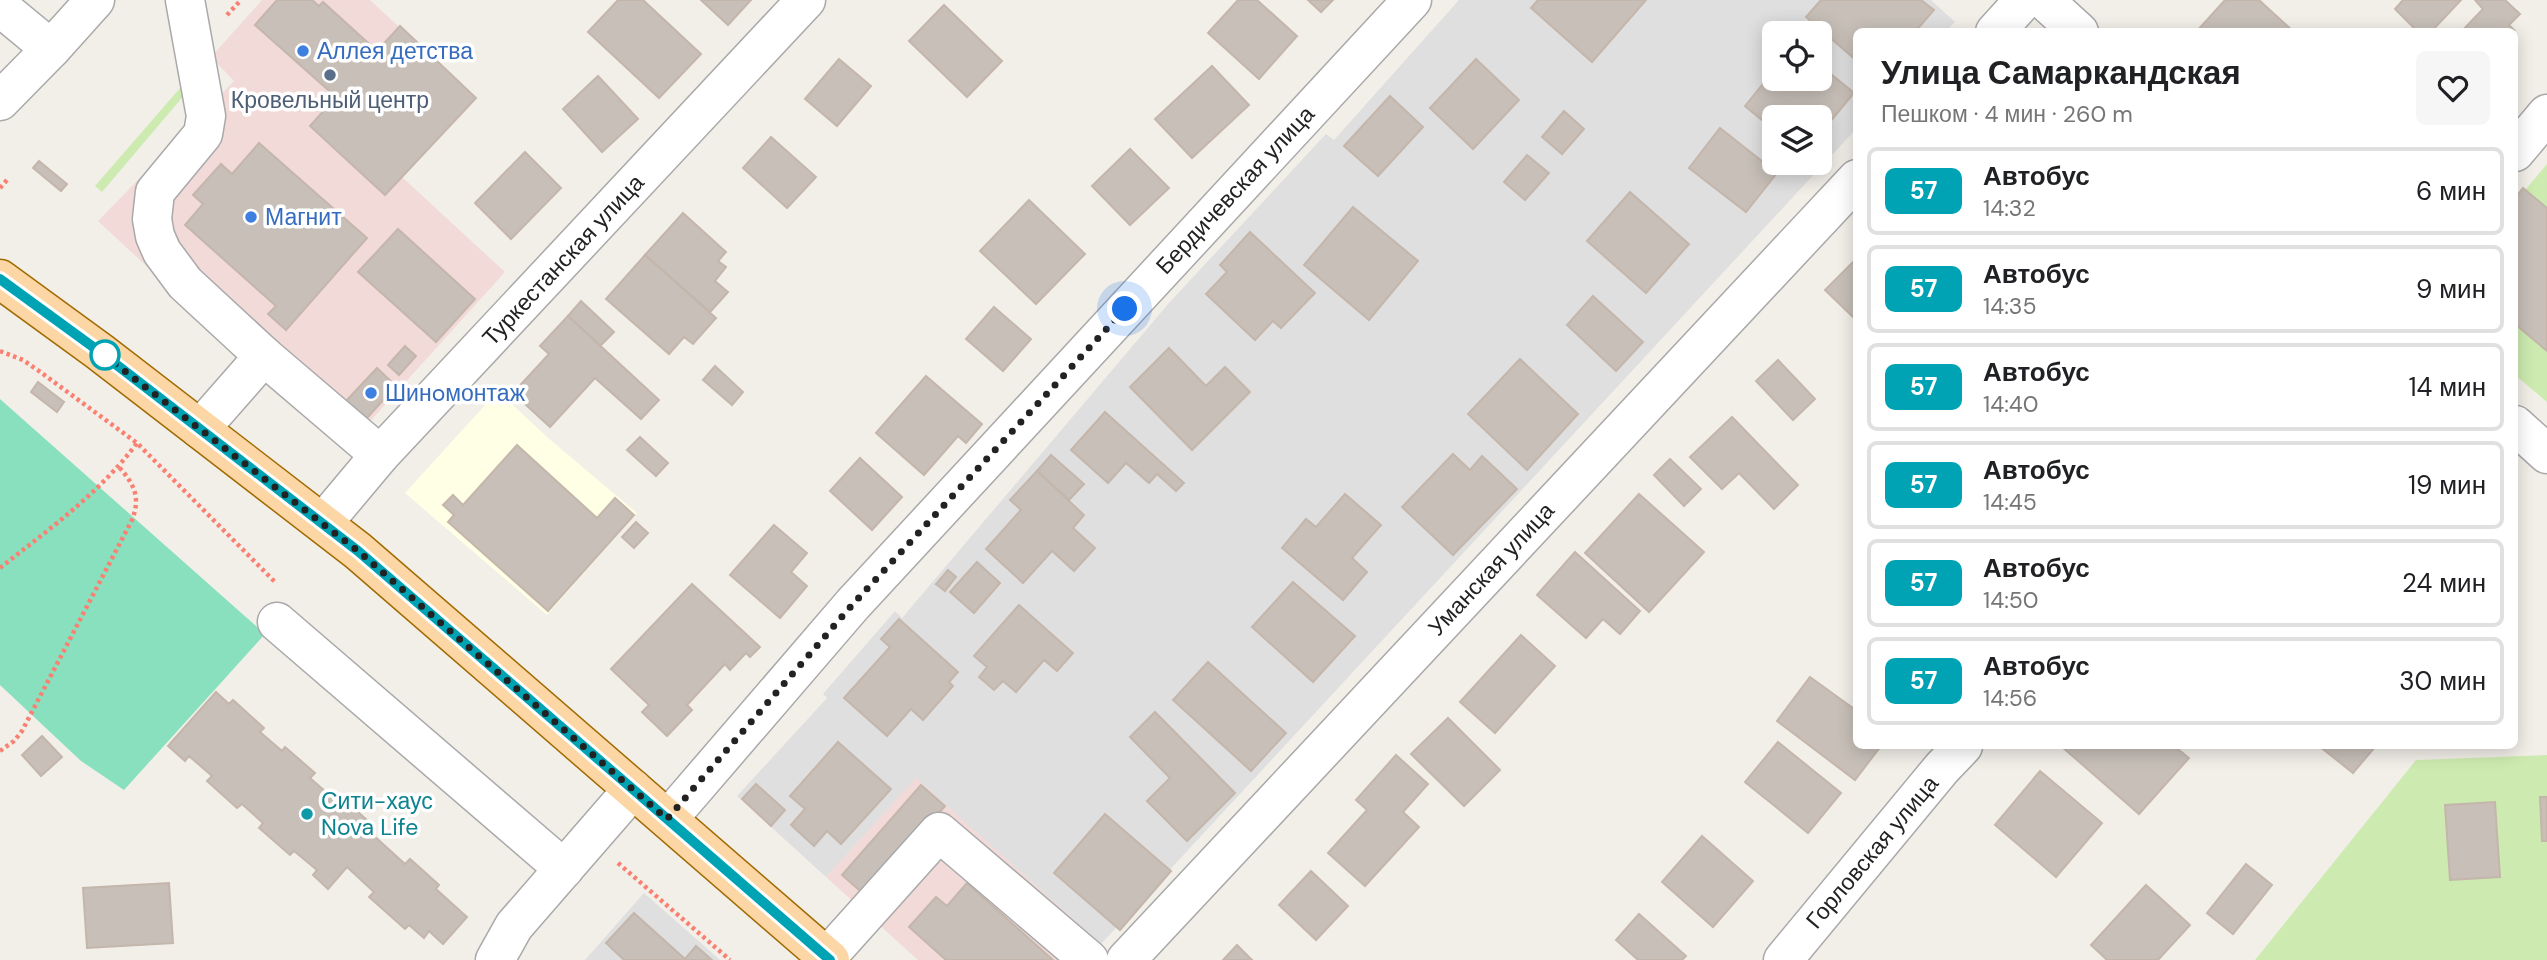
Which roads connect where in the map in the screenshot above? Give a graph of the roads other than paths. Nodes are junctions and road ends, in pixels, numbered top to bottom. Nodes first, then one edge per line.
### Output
1 (95, 0) edge
2 (185, 0) edge
3 (806, 0) edge
4 (1412, 0) edge
5 (2024, 0) edge
6 (2044, 0) edge
7 (0, 6) edge
8 (1999, 28) edge
9 (2075, 28) edge
10 (51, 50) junction
11 (0, 101) edge
12 (2547, 114) edge
13 (2518, 148) edge
14 (1853, 183) edge
15 (0, 279) edge
16 (264, 356) junction
17 (2518, 428) edge
18 (200, 429) junction
19 (2547, 454) edge
20 (380, 455) junction
21 (323, 523) junction
22 (277, 622) dead end
23 (1960, 749) edge
24 (633, 789) junction
25 (667, 819) junction
26 (564, 869) junction
27 (828, 959) edge
28 (495, 960) edge
29 (1089, 960) edge
30 (1126, 960) edge
31 (1783, 960) edge

1 - 10 street
2 - 16 street
3 - 20 street, Туркестанская улица
4 - 25 street, Бердичевская улица
5 - 8 street
6 - 9 street
7 - 10 street
10 - 11 street
12 - 13 street
14 - 30 street, Уманская улица
15 - 18 main road
16 - 18 street
16 - 20 street
17 - 19 street
18 - 21 main road
20 - 21 street, Туркестанская улица
21 - 24 main road
22 - 26 street
23 - 31 street, Горловская улица
24 - 25 main road
24 - 26 street
25 - 27 main road
26 - 28 street
27 - 29 street

